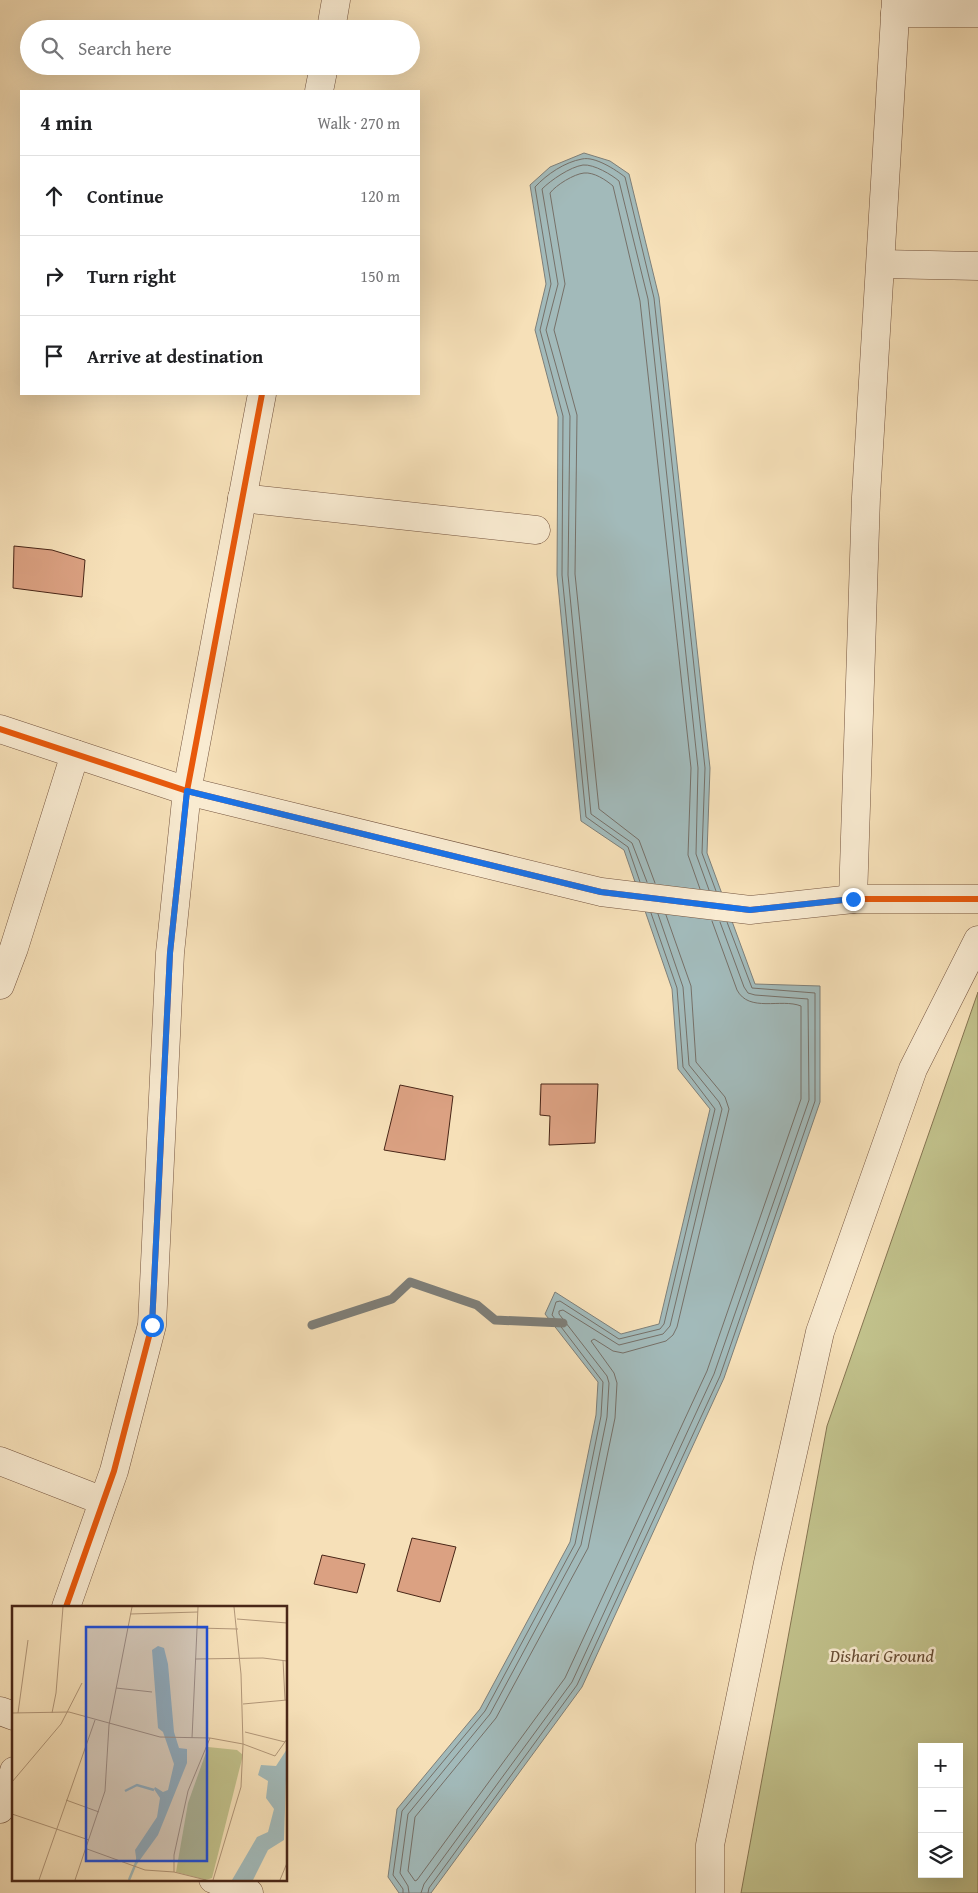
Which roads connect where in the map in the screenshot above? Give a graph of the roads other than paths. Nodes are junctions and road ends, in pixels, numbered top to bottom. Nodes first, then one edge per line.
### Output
1 (336, 0) edge
2 (896, 6) edge
3 (978, 13) edge
4 (333, 20) edge
5 (322, 75) edge
6 (319, 90) edge
7 (881, 264) junction
8 (978, 266) edge
9 (262, 395) edge
10 (242, 498) junction
11 (536, 530) dead end
12 (0, 729) edge
13 (75, 754) junction
14 (187, 791) junction
15 (853, 899) junction
16 (978, 899) edge
17 (978, 940) edge
18 (0, 985) edge
19 (0, 1461) edge
20 (103, 1501) junction
21 (66, 1606) edge
22 (0, 1711) edge
23 (12, 1715) edge
24 (12, 1780) edge
25 (7, 1804) edge
26 (216, 1880) edge
27 (249, 1893) edge
28 (710, 1893) edge

1 - 4 street
2 - 3 street
2 - 7 street
5 - 6 street
7 - 8 street
7 - 15 street
9 - 10 street
10 - 11 street
10 - 14 street
12 - 13 street
13 - 14 street
13 - 18 street
14 - 15 street
14 - 20 street
15 - 16 street
17 - 28 street
19 - 20 street
20 - 21 street
22 - 23 street
24 - 25 street
26 - 27 street

